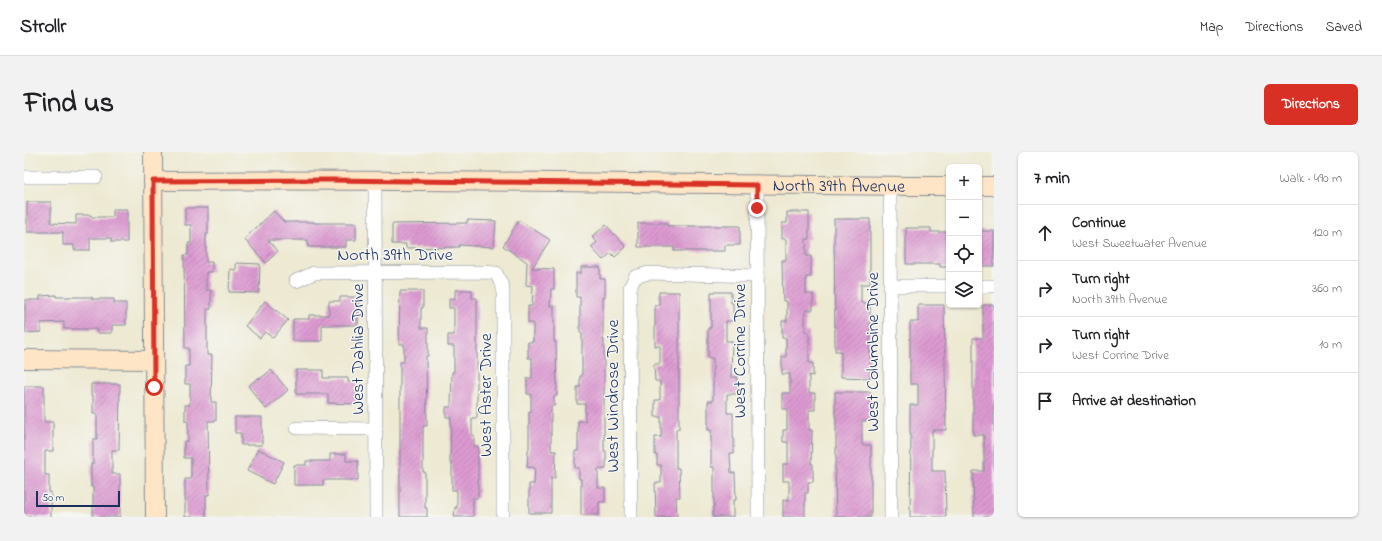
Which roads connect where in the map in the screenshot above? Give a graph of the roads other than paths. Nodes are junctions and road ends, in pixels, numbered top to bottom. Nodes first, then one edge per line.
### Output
1 (153, 152) edge
2 (24, 176) edge
3 (96, 177) dead end
4 (375, 180) junction
5 (153, 181) junction
6 (757, 185) junction
7 (890, 186) junction
8 (946, 186) edge
9 (982, 186) edge
10 (994, 186) edge
11 (375, 272) junction
12 (496, 274) joint
13 (757, 276) junction
14 (296, 281) dead end
15 (890, 286) junction
16 (946, 286) edge
17 (982, 286) edge
18 (994, 286) edge
19 (24, 359) edge
20 (154, 360) junction
21 (297, 428) dead end
22 (376, 429) junction
23 (155, 517) edge
24 (376, 517) edge
25 (503, 517) edge
26 (631, 517) edge
27 (758, 517) edge
28 (891, 517) edge

1 - 5 street
2 - 3 street
4 - 5 street, North 39th Avenue
4 - 6 street, North 39th Avenue
4 - 11 street, West Dahlia Drive
5 - 20 street
6 - 7 street, North 39th Avenue
6 - 13 street, West Corrine Drive
7 - 8 street, North 39th Avenue
7 - 15 street, West Columbine Drive
9 - 10 street
11 - 12 street, North 39th Drive
11 - 14 street, North 39th Drive
11 - 22 street, West Dahlia Drive
12 - 25 street, West Aster Drive
13 - 26 street, West Windrose Drive
13 - 27 street, West Corrine Drive
15 - 16 street
15 - 28 street, West Columbine Drive
17 - 18 street
19 - 20 street
20 - 23 street
21 - 22 street
22 - 24 street, West Dahlia Drive

